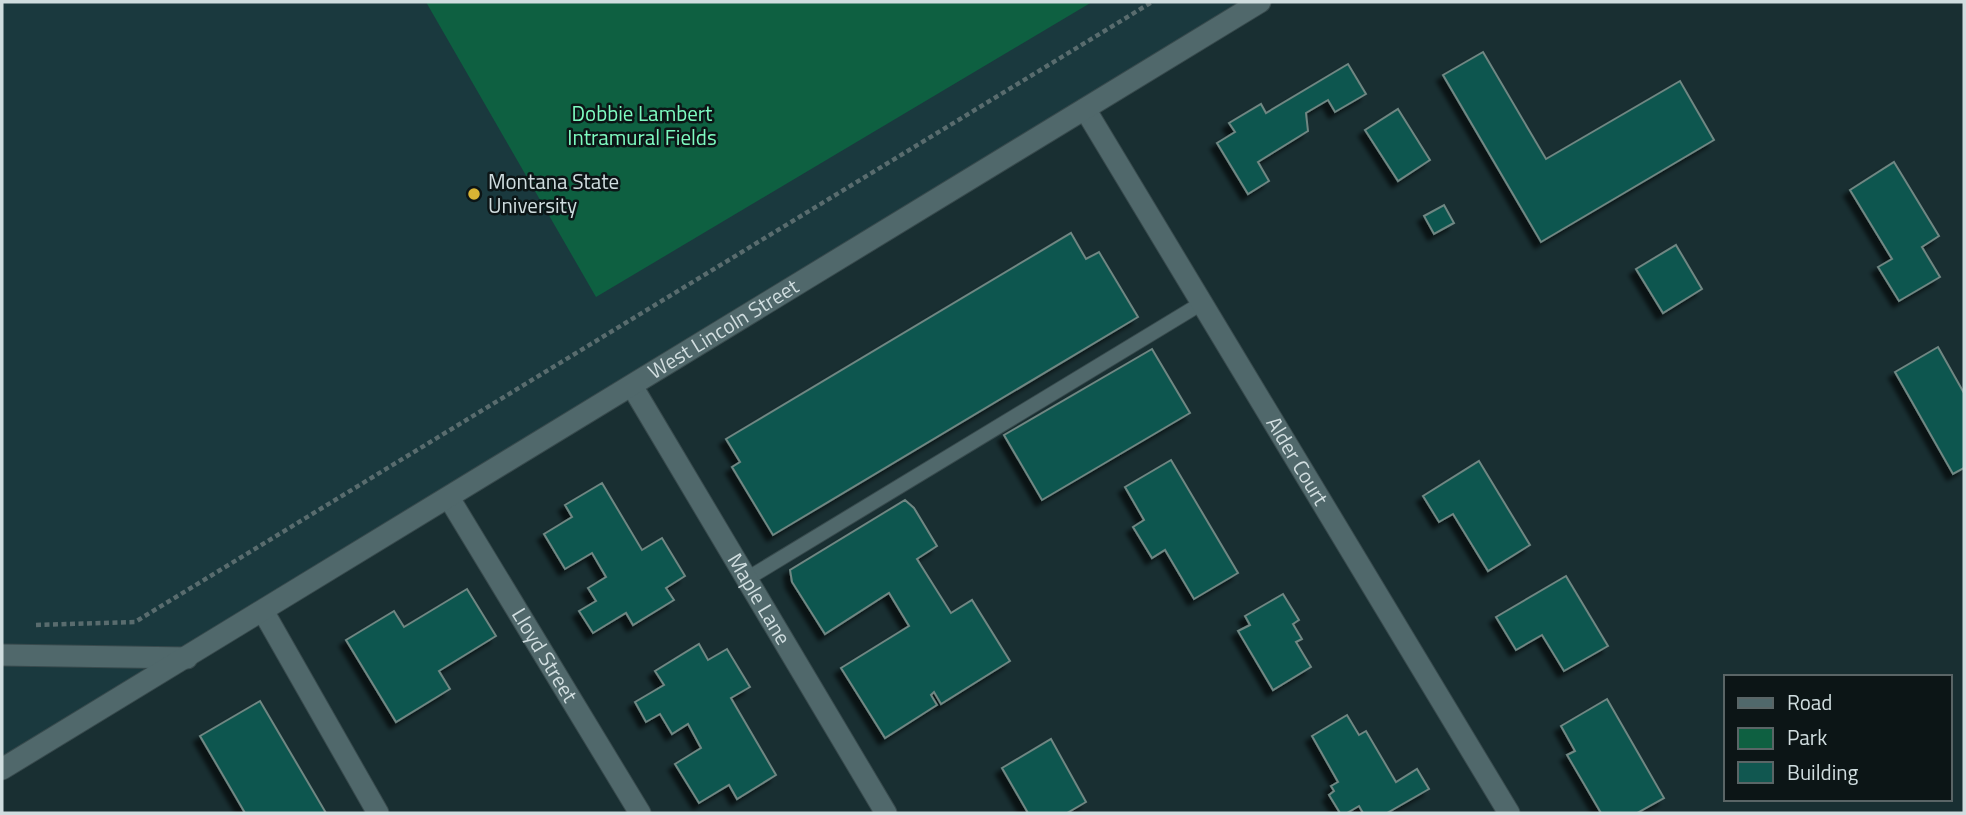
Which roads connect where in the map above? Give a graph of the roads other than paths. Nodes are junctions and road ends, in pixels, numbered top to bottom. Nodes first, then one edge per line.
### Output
1 (1260, 2) edge
2 (1085, 109) junction
3 (1202, 303) junction
4 (632, 386) junction
5 (449, 498) junction
6 (746, 580) junction
7 (264, 611) junction
8 (2, 655) edge
9 (187, 658) junction
10 (2, 769) edge
11 (378, 813) edge
12 (640, 813) edge
13 (886, 813) edge
14 (1509, 813) edge

1 - 2 street, West Lincoln Street
2 - 3 street, Alder Court
2 - 4 street, West Lincoln Street
3 - 6 lane
3 - 14 street, Alder Court
4 - 5 street, West Lincoln Street
4 - 6 street, Maple Lane
5 - 7 street, West Lincoln Street
5 - 12 street, Lloyd Street
6 - 13 street, Maple Lane
7 - 9 street, West Lincoln Street
7 - 11 street
8 - 9 street
9 - 10 street, West Lincoln Street

